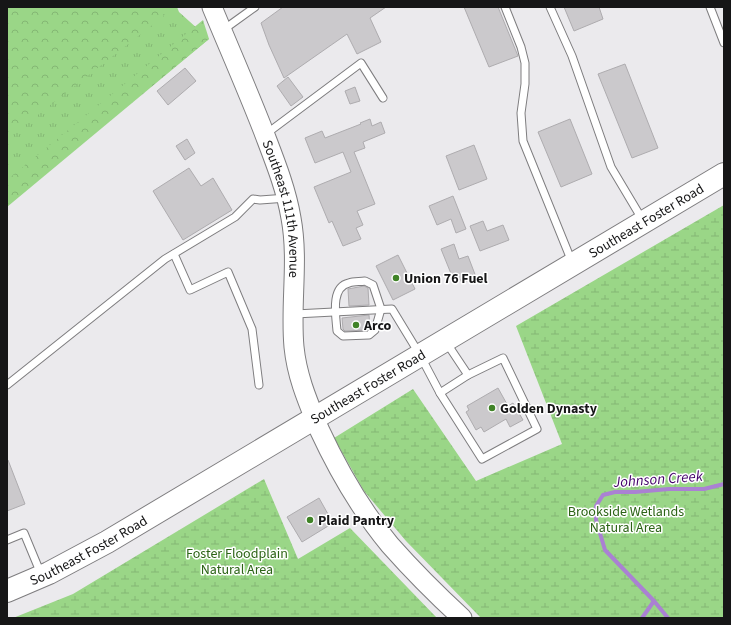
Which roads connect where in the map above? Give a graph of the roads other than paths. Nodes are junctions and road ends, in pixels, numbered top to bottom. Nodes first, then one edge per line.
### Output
1 (212, 7) edge
2 (255, 7) edge
3 (505, 7) edge
4 (550, 7) edge
5 (710, 7) edge
6 (222, 30) junction
7 (724, 43) edge
8 (383, 98) dead end
9 (265, 135) junction
10 (724, 174) edge
11 (287, 198) junction
12 (644, 222) junction
13 (174, 254) junction
14 (573, 264) junction
15 (382, 309) junction
16 (336, 312) junction
17 (294, 314) junction
18 (445, 340) junction
19 (420, 355) junction
20 (468, 375) junction
21 (7, 385) edge
22 (259, 385) dead end
23 (440, 392) junction
24 (315, 418) junction
25 (7, 540) edge
26 (42, 576) junction
27 (7, 591) edge
28 (462, 618) edge

1 - 6 street, Southeast 111th Avenue
2 - 6 lane
3 - 14 lane
4 - 12 lane
5 - 7 lane
6 - 9 street, Southeast 111th Avenue
8 - 9 lane
9 - 11 street, Southeast 111th Avenue
10 - 12 main road, Southeast Foster Road
11 - 13 lane
11 - 17 street, Southeast 111th Avenue
12 - 14 main road, Southeast Foster Road
13 - 21 lane
13 - 22 lane
14 - 18 main road, Southeast Foster Road
15 - 16 lane
15 - 16 lane
15 - 16 lane
15 - 19 lane
16 - 17 lane
17 - 24 street, Southeast 111th Avenue
18 - 19 main road, Southeast Foster Road
18 - 20 lane
19 - 23 lane
19 - 24 main road, Southeast Foster Road
20 - 23 lane
20 - 23 lane
24 - 26 main road, Southeast Foster Road
24 - 28 street, Southeast 111th Avenue
25 - 26 lane
26 - 27 main road, Southeast Foster Road

